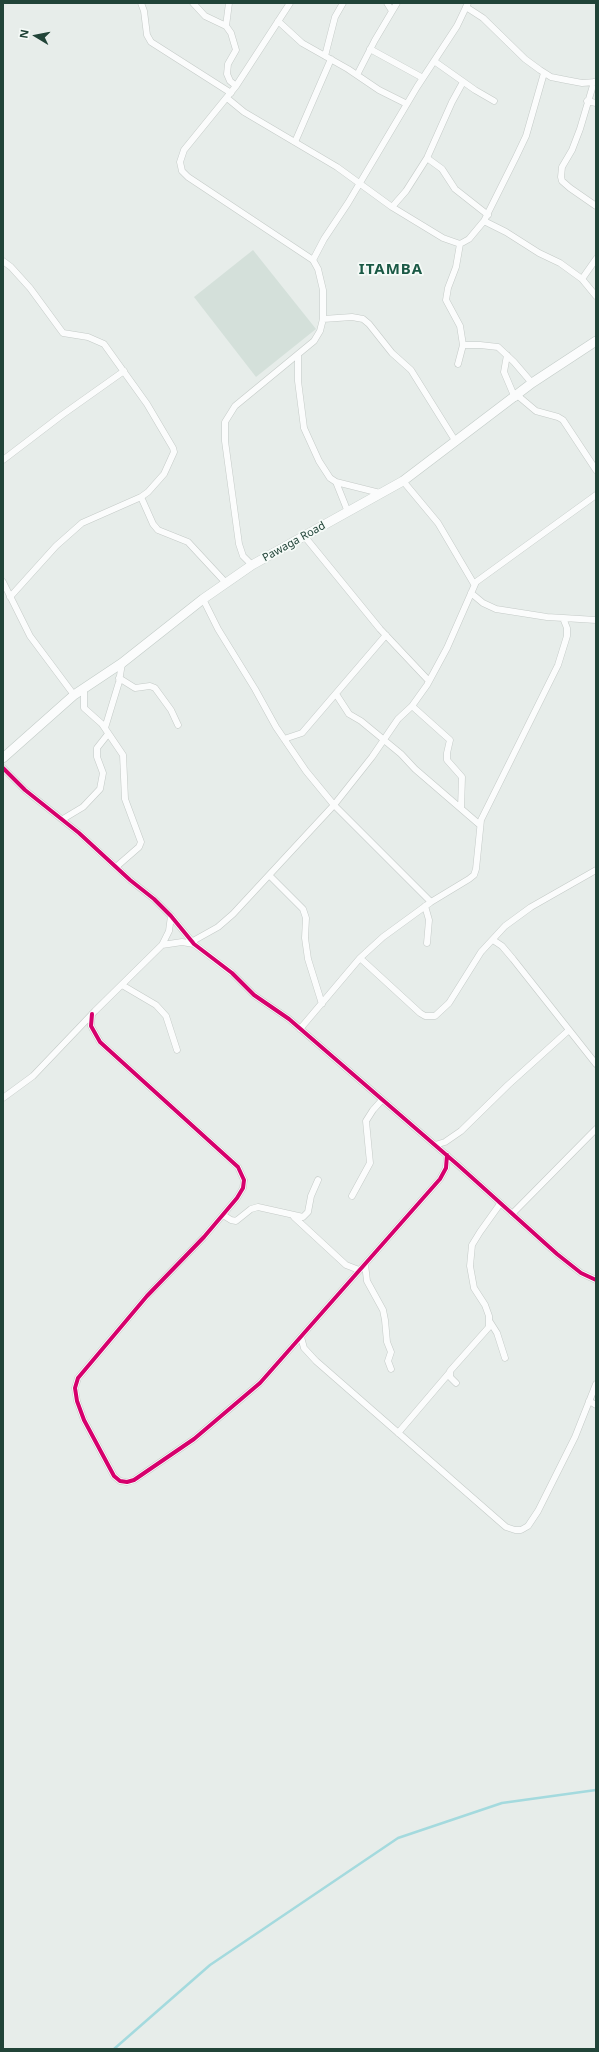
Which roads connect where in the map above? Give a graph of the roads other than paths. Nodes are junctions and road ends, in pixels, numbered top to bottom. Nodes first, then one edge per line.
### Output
1 (141, 3) edge
2 (193, 3) edge
3 (229, 3) edge
4 (290, 3) edge
5 (343, 3) edge
6 (388, 3) edge
7 (397, 3) edge
8 (467, 5) edge
9 (392, 11) junction
10 (278, 21) junction
11 (226, 26) junction
12 (370, 49) junction
13 (325, 56) junction
14 (331, 60) junction
15 (434, 61) junction
16 (544, 73) junction
17 (357, 75) junction
18 (423, 78) junction
19 (464, 82) junction
20 (595, 82) edge
21 (236, 86) junction
22 (229, 96) junction
23 (494, 101) dead end
24 (588, 101) junction
25 (596, 103) edge
26 (407, 104) junction
27 (295, 142) junction
28 (426, 158) junction
29 (360, 184) junction
30 (596, 206) edge
31 (392, 207) junction
32 (488, 215) junction
33 (484, 222) junction
34 (460, 244) junction
35 (596, 259) edge
36 (313, 260) junction
37 (3, 261) edge
38 (582, 279) junction
39 (596, 296) edge
40 (323, 319) junction
41 (595, 344) edge
42 (462, 345) junction
43 (507, 355) junction
44 (298, 356) junction
45 (458, 364) dead end
46 (124, 371) junction
47 (532, 383) junction
48 (516, 396) junction
49 (456, 442) junction
50 (3, 460) edge
51 (596, 470) edge
52 (403, 481) junction
53 (336, 482) junction
54 (380, 493) junction
55 (596, 495) edge
56 (141, 497) junction
57 (348, 512) junction
58 (305, 537) junction
59 (252, 565) junction
60 (3, 582) edge
61 (226, 583) junction
62 (474, 584) junction
63 (4, 589) edge
64 (471, 593) junction
65 (10, 597) junction
66 (203, 599) junction
67 (563, 618) junction
68 (596, 620) edge
69 (386, 635) junction
70 (122, 663) junction
71 (119, 678) junction
72 (429, 681) junction
73 (84, 688) junction
74 (336, 694) junction
75 (74, 696) junction
76 (412, 706) junction
77 (178, 725) dead end
78 (107, 731) junction
79 (284, 739) junction
80 (384, 741) junction
81 (3, 758) edge
82 (3, 768) edge
83 (334, 805) junction
84 (461, 808) junction
85 (63, 819) junction
86 (480, 825) junction
87 (116, 867) junction
88 (596, 870) edge
89 (270, 876) junction
90 (431, 902) junction
91 (425, 906) junction
92 (171, 916) junction
93 (493, 940) junction
94 (193, 943) junction
95 (427, 943) dead end
96 (162, 945) junction
97 (360, 958) junction
98 (122, 985) junction
99 (322, 1004) junction
100 (92, 1014) junction
101 (300, 1029) junction
102 (570, 1030) junction
103 (177, 1050) dead end
104 (596, 1064) edge
105 (3, 1098) edge
106 (382, 1100) junction
107 (596, 1129) edge
108 (435, 1145) junction
109 (447, 1155) junction
110 (318, 1180) dead end
111 (352, 1196) dead end
112 (500, 1204) junction
113 (223, 1214) junction
114 (512, 1214) junction
115 (293, 1216) junction
116 (365, 1264) junction
117 (359, 1270) junction
118 (596, 1281) edge
119 (490, 1322) junction
120 (301, 1338) junction
121 (505, 1358) dead end
122 (390, 1369) dead end
123 (450, 1371) junction
124 (456, 1383) dead end
125 (596, 1384) edge
126 (589, 1401) junction
127 (596, 1405) edge
128 (398, 1433) junction

1 - 22 street
2 - 11 street
3 - 11 street
4 - 10 street
5 - 13 street
6 - 9 street
7 - 9 street
8 - 15 street
8 - 16 street
9 - 12 street
10 - 13 street
10 - 21 street
11 - 21 street
12 - 17 street
12 - 18 street
13 - 14 street
14 - 17 street
14 - 27 street
15 - 18 street
15 - 19 street
16 - 20 street
16 - 32 street
17 - 26 street
18 - 26 street
19 - 23 street
19 - 28 street
20 - 24 street
21 - 22 street
22 - 27 street
22 - 36 street
24 - 25 street
24 - 30 street
26 - 29 street
27 - 29 street
28 - 31 street
28 - 32 street
29 - 31 street
29 - 36 street
31 - 34 street
32 - 33 street
33 - 34 street
33 - 38 street
34 - 42 street
35 - 38 street
36 - 40 street
37 - 46 street
38 - 39 street
40 - 44 street
40 - 49 street
41 - 47 main road, Pawaga Road
42 - 43 street
42 - 45 street
43 - 47 street
43 - 48 street
44 - 53 street
44 - 59 street
46 - 50 street
46 - 56 street
47 - 48 main road, Pawaga Road
48 - 49 main road, Pawaga Road
48 - 51 street
49 - 52 main road, Pawaga Road
52 - 54 main road, Pawaga Road
52 - 62 street
53 - 54 street
53 - 57 street
54 - 57 main road, Pawaga Road
55 - 62 street
56 - 61 street
56 - 65 street
57 - 58 main road, Pawaga Road
58 - 59 main road, Pawaga Road
58 - 69 street
59 - 61 main road, Pawaga Road
60 - 63 street
61 - 66 main road, Pawaga Road
62 - 64 street
63 - 65 street
64 - 67 street
64 - 72 street
65 - 75 street
66 - 70 main road, Pawaga Road
66 - 79 street
67 - 68 street
67 - 86 street
69 - 72 street
69 - 74 street
70 - 71 street
70 - 73 main road, Pawaga Road
71 - 77 street
71 - 78 street
72 - 76 street
73 - 75 main road, Pawaga Road
73 - 78 street
74 - 79 street
74 - 80 street
75 - 81 main road, Pawaga Road
76 - 80 street
76 - 84 street
78 - 85 street
78 - 87 street
79 - 83 street
80 - 83 street
80 - 84 street
82 - 85 street
83 - 89 street
83 - 90 street
84 - 86 street
85 - 87 street
86 - 90 street
87 - 92 street
88 - 93 street
89 - 94 street
89 - 99 street
90 - 91 street
91 - 95 street
91 - 97 street
92 - 94 street
92 - 96 street
93 - 97 street
93 - 102 street
94 - 96 street
94 - 101 street
96 - 98 street
97 - 99 street
98 - 100 street
98 - 103 street
99 - 101 street
100 - 105 street
100 - 113 street
101 - 106 street
102 - 104 street
102 - 108 street
106 - 108 street
106 - 111 street
107 - 114 street
108 - 109 street
109 - 112 street
109 - 116 street
110 - 115 street
112 - 114 street
112 - 119 street
113 - 115 street
113 - 120 street
114 - 118 street
115 - 117 street
116 - 117 street
116 - 122 street
117 - 120 street
119 - 121 street
119 - 123 street
120 - 128 street
123 - 124 street
123 - 128 street
125 - 126 street
126 - 127 street
126 - 128 street

